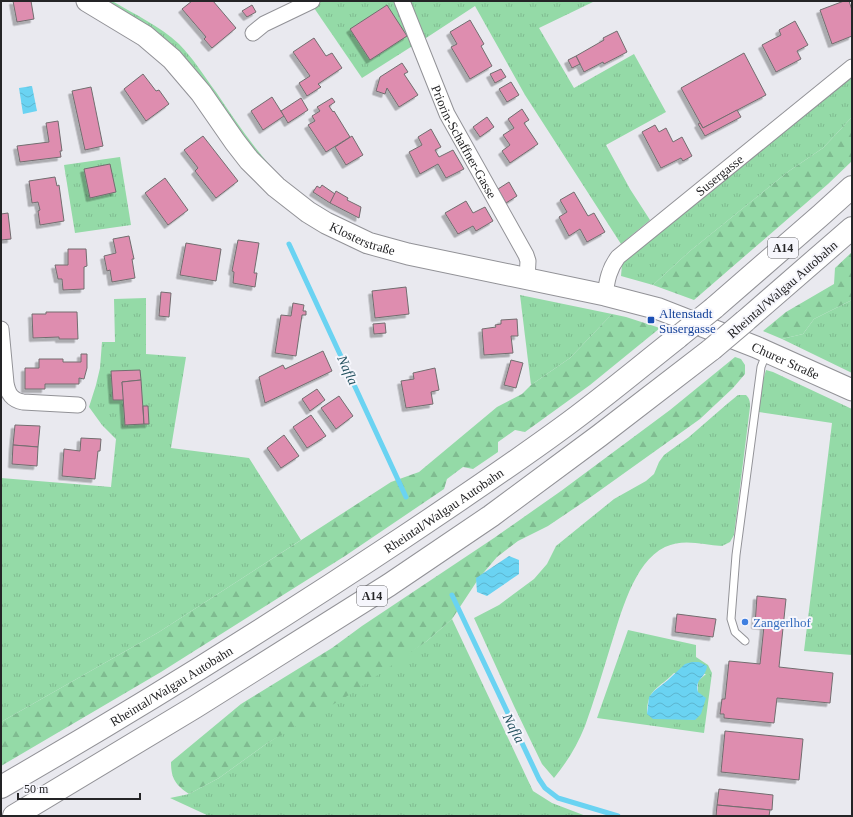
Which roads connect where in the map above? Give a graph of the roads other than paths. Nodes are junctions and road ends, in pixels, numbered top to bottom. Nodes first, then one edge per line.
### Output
1 (87, 1) edge
2 (312, 1) edge
3 (402, 1) edge
4 (253, 33) dead end
5 (852, 67) edge
6 (852, 186) edge
7 (852, 228) edge
8 (527, 279) junction
9 (606, 295) junction
10 (1, 329) edge
11 (716, 341) junction
12 (768, 352) junction
13 (852, 390) edge
14 (78, 405) dead end
15 (744, 641) dead end
16 (1, 787) edge
17 (14, 816) edge

1 - 8 main road, Klosterstraße
2 - 4 street
3 - 8 street, Priorin-Schaffner-Gasse
5 - 9 street, Susergasse
6 - 16 highway, Rheintal/Walgau Autobahn / A14, bridge
7 - 11 highway, Rheintal/Walgau Autobahn / A14, bridge
8 - 9 main road, Klosterstraße
9 - 11 main road, Klosterstraße
10 - 14 street
11 - 12 main road, Churer Straße
11 - 17 highway, Rheintal/Walgau Autobahn / A14
12 - 13 main road, Churer Straße
12 - 15 lane

